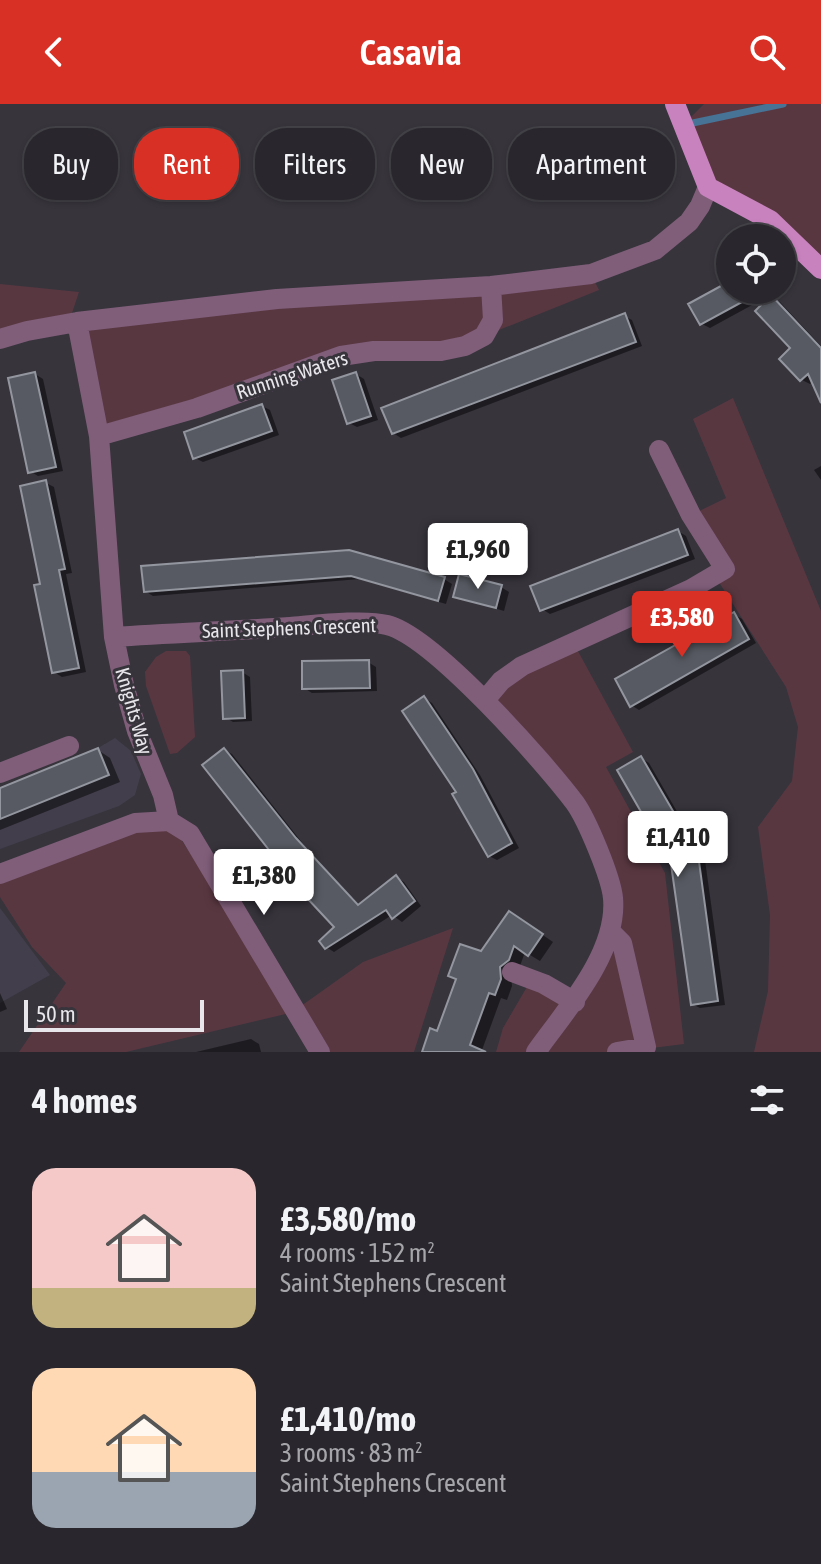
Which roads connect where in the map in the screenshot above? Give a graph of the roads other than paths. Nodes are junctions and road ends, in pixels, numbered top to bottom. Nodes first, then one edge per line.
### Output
1 (675, 104) edge
2 (708, 187) junction
3 (821, 269) edge
4 (491, 286) junction
5 (77, 322) junction
6 (0, 339) edge
7 (99, 436) junction
8 (659, 450) dead end
9 (114, 637) junction
10 (485, 700) junction
11 (69, 746) dead end
12 (0, 773) edge
13 (169, 821) junction
14 (0, 874) edge
15 (610, 931) junction
16 (512, 972) dead end
17 (575, 1002) junction
18 (320, 1052) edge
19 (536, 1052) edge
20 (617, 1052) edge

1 - 2 main road
2 - 3 main road
2 - 4 street
4 - 5 street
4 - 7 street, Running Waters
5 - 6 street
5 - 7 street, Knights Way
7 - 9 street, Knights Way
8 - 10 street
9 - 10 street, Saint Stephens Crescent
9 - 13 street, Knights Way
10 - 15 street, Saint Stephens Crescent
11 - 12 street
13 - 14 street
13 - 18 street
15 - 17 street, Saint Stephens Crescent
15 - 20 street, Saint Stephens Crescent
16 - 17 street
17 - 19 street, Saint Stephens Crescent

